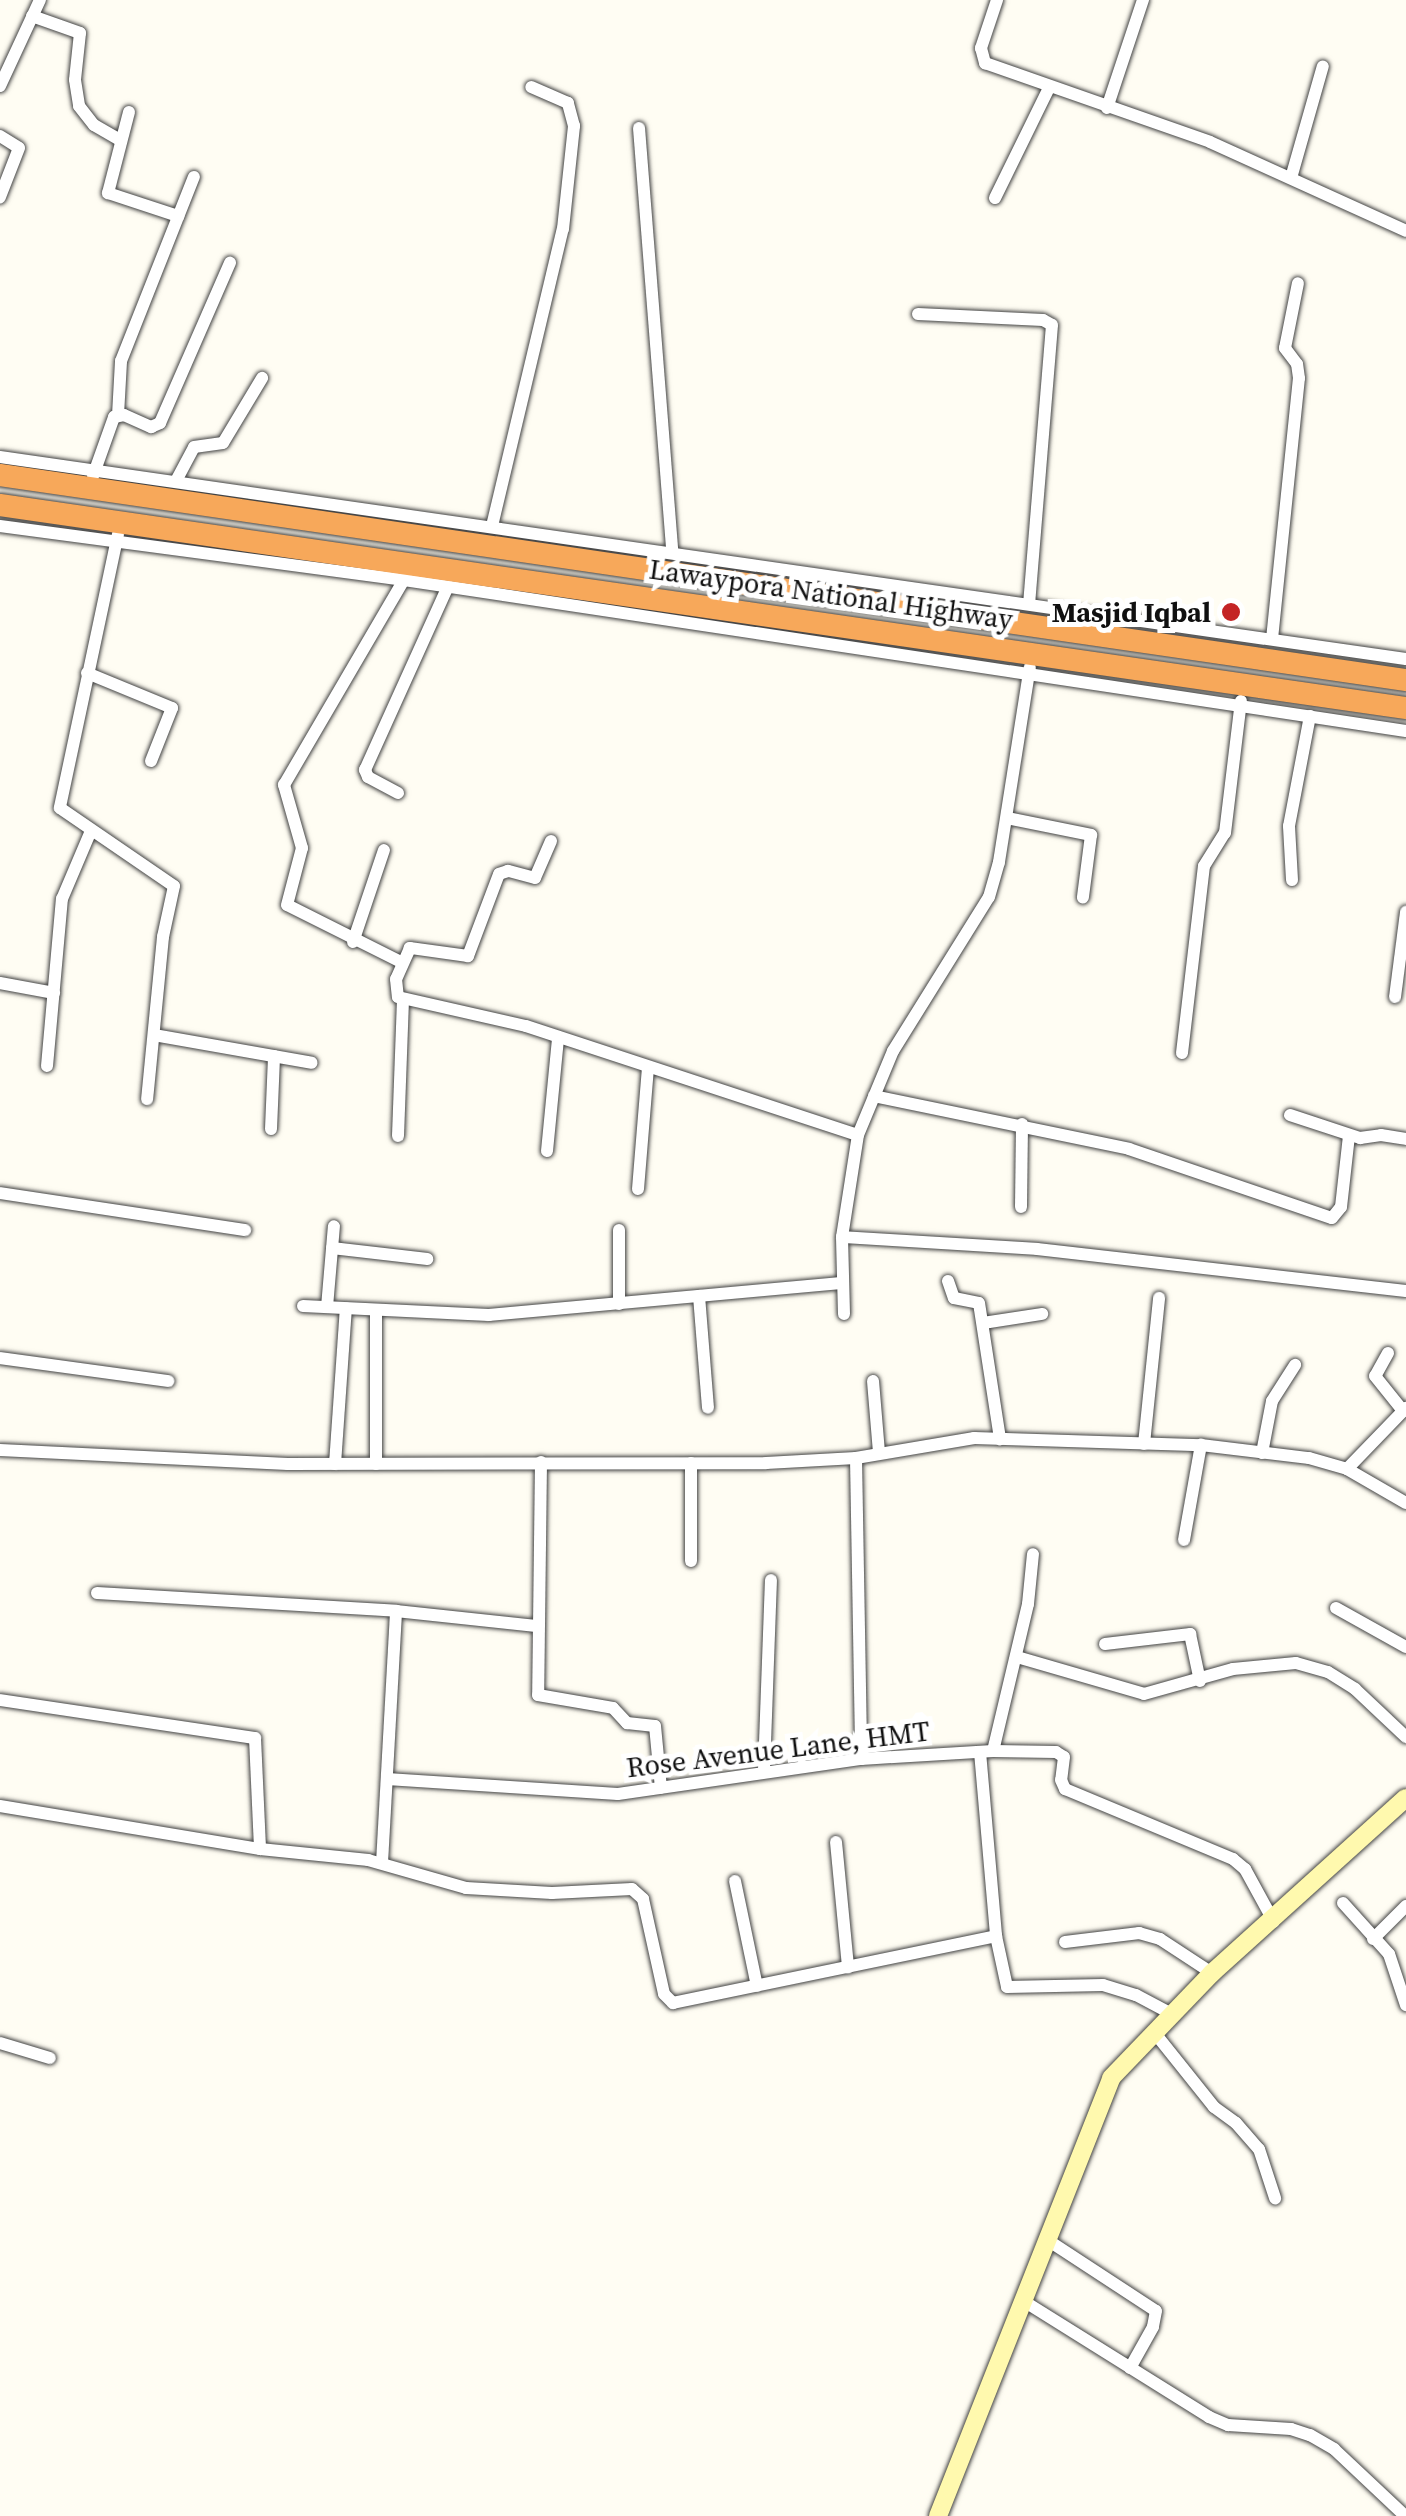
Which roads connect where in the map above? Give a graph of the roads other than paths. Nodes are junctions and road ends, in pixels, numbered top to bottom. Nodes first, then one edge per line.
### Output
1 (40, 0) edge
2 (997, 0) edge
3 (1143, 0) edge
4 (32, 16) junction
5 (5, 56) edge
6 (1323, 66) dead end
7 (0, 86) edge
8 (531, 87) dead end
9 (1049, 88) junction
10 (1107, 108) junction
11 (129, 112) dead end
12 (640, 128) dead end
13 (0, 136) edge
14 (120, 140) junction
15 (194, 177) dead end
16 (1291, 178) junction
17 (0, 197) edge
18 (995, 198) dead end
19 (178, 216) junction
20 (1406, 231) edge
21 (230, 264) dead end
22 (1298, 283) dead end
23 (918, 314) dead end
24 (262, 378) dead end
25 (118, 415) junction
26 (0, 456) edge
27 (0, 475) edge
28 (92, 479) junction
29 (176, 482) junction
30 (0, 504) edge
31 (0, 526) edge
32 (118, 532) junction
33 (498, 537) junction
34 (197, 542) junction
35 (672, 552) junction
36 (500, 576) junction
37 (404, 580) junction
38 (446, 588) junction
39 (1030, 604) junction
40 (1272, 640) junction
41 (1406, 659) edge
42 (1031, 664) junction
43 (87, 672) junction
44 (1406, 680) edge
45 (1242, 694) junction
46 (1406, 708) edge
47 (1310, 716) junction
48 (1406, 730) edge
49 (151, 761) dead end
50 (398, 793) dead end
51 (1006, 818) junction
52 (90, 833) junction
53 (551, 841) dead end
54 (384, 850) dead end
55 (1292, 880) dead end
56 (1083, 898) dead end
57 (1406, 912) edge
58 (352, 942) junction
59 (401, 962) junction
60 (0, 984) edge
61 (54, 993) junction
62 (1395, 997) dead end
63 (403, 1000) junction
64 (154, 1035) junction
65 (558, 1039) junction
66 (1182, 1053) dead end
67 (274, 1056) junction
68 (312, 1063) dead end
69 (48, 1066) dead end
70 (648, 1068) junction
71 (874, 1096) junction
72 (147, 1098) dead end
73 (1290, 1115) dead end
74 (1022, 1124) junction
75 (271, 1129) dead end
76 (858, 1134) junction
77 (398, 1136) dead end
78 (1348, 1136) junction
79 (1406, 1139) edge
80 (547, 1151) dead end
81 (638, 1189) dead end
82 (0, 1194) edge
83 (1021, 1207) dead end
84 (334, 1226) dead end
85 (245, 1230) dead end
86 (619, 1230) dead end
87 (842, 1237) junction
88 (332, 1248) junction
89 (427, 1260) dead end
90 (948, 1281) dead end
91 (841, 1283) junction
92 (1406, 1291) edge
93 (699, 1296) junction
94 (1159, 1298) dead end
95 (619, 1304) junction
96 (303, 1306) dead end
97 (327, 1307) junction
98 (346, 1308) junction
99 (376, 1310) junction
100 (844, 1314) dead end
101 (1042, 1314) dead end
102 (983, 1323) junction
103 (1388, 1352) dead end
104 (0, 1358) edge
105 (1295, 1365) dead end
106 (168, 1381) dead end
107 (873, 1381) dead end
108 (708, 1408) dead end
109 (1404, 1410) edge
110 (1000, 1439) junction
111 (1144, 1444) junction
112 (1201, 1445) junction
113 (0, 1450) edge
114 (880, 1452) junction
115 (1262, 1453) junction
116 (856, 1458) junction
117 (541, 1462) junction
118 (690, 1463) junction
119 (335, 1464) junction
120 (376, 1464) junction
121 (1347, 1468) junction
122 (1406, 1503) edge
123 (1184, 1540) dead end
124 (1033, 1554) dead end
125 (691, 1561) dead end
126 (771, 1580) dead end
127 (98, 1594) dead end
128 (1336, 1608) dead end
129 (396, 1611) junction
130 (536, 1626) junction
131 (1105, 1644) dead end
132 (1406, 1647) edge
133 (1017, 1657) junction
134 (1200, 1681) junction
135 (0, 1700) edge
136 (1406, 1737) edge
137 (986, 1751) junction
138 (861, 1760) junction
139 (764, 1770) junction
140 (386, 1779) junction
141 (661, 1788) junction
142 (1406, 1798) edge
143 (0, 1806) edge
144 (836, 1842) dead end
145 (260, 1849) junction
146 (382, 1863) junction
147 (735, 1881) dead end
148 (1343, 1903) dead end
149 (1406, 1906) edge
150 (1274, 1922) junction
151 (996, 1936) junction
152 (1373, 1939) junction
153 (1064, 1942) dead end
154 (848, 1968) junction
155 (1212, 1973) junction
156 (758, 1986) junction
157 (1406, 2005) edge
158 (1171, 2014) junction
159 (1154, 2032) junction
160 (0, 2043) edge
161 (50, 2058) dead end
162 (1275, 2198) dead end
163 (1046, 2239) junction
164 (1022, 2300) junction
165 (1130, 2368) junction
166 (938, 2516) edge
167 (1406, 2516) edge

1 - 4 street
2 - 9 street
3 - 10 street
4 - 5 street
4 - 14 street
5 - 7 street
6 - 16 street
8 - 33 street
9 - 10 street
9 - 18 street
10 - 16 street
11 - 14 street
12 - 35 street
13 - 17 street
14 - 19 street
15 - 19 street
16 - 20 street
19 - 25 street
21 - 25 street
22 - 40 street
23 - 39 street
24 - 29 street
25 - 28 street
26 - 28 street
27 - 28 highway
28 - 29 street
28 - 33 highway
29 - 33 street
30 - 32 highway, Lawaypora National Highway
31 - 32 street
32 - 34 highway, Lawaypora National Highway
32 - 43 street
33 - 35 street
33 - 36 highway
33 - 44 highway
34 - 36 highway, Lawaypora National Highway
34 - 37 street
35 - 39 street
36 - 42 highway, Lawaypora National Highway
37 - 38 street
37 - 58 street
38 - 42 street
38 - 50 street
39 - 40 street
40 - 41 street
42 - 45 highway, Lawaypora National Highway
42 - 51 street
43 - 49 street
43 - 52 street
45 - 46 highway, Lawaypora National Highway
45 - 47 street
45 - 66 street
47 - 48 street
47 - 55 street
51 - 56 street
51 - 71 street
52 - 61 street
52 - 64 street
53 - 59 street
54 - 58 street
57 - 62 street
58 - 59 street
59 - 63 street
60 - 61 street
61 - 69 street
63 - 65 street
63 - 77 street
64 - 67 street
64 - 72 street
65 - 70 street
65 - 80 street
67 - 68 street
67 - 75 street
70 - 76 street
70 - 81 street
71 - 74 street
71 - 76 street
73 - 78 street
74 - 78 street
74 - 83 street
76 - 87 street
78 - 79 street
82 - 85 street
84 - 88 street
86 - 95 street
87 - 91 street
87 - 92 street
88 - 89 street
88 - 97 street
90 - 102 street
91 - 93 street
91 - 100 street
93 - 95 street
93 - 108 street
94 - 111 street
95 - 99 street
96 - 97 street
97 - 98 street
98 - 99 street
98 - 119 street
99 - 120 street
101 - 102 street
102 - 110 street
103 - 109 street
104 - 106 street
105 - 115 street
107 - 114 street
109 - 121 street
110 - 111 street
110 - 114 street
111 - 112 street
112 - 115 street
112 - 123 street
113 - 119 street
114 - 116 street
115 - 121 street
116 - 118 street
116 - 138 street
117 - 118 street
117 - 120 street
117 - 130 street
118 - 125 street
119 - 120 street
121 - 122 street
124 - 133 street
126 - 139 street
127 - 129 street
128 - 132 street
129 - 130 street
129 - 140 street
130 - 141 street
131 - 134 street
133 - 134 street
133 - 137 street
134 - 136 street
135 - 145 street
137 - 138 street, Rose Avenue Lane, HMT
137 - 150 street, Rose Avenue Lane, HMT
137 - 151 street
138 - 139 street, Rose Avenue Lane, HMT
139 - 141 street, Rose Avenue Lane, HMT
140 - 141 street, Rose Avenue Lane, HMT
140 - 146 street
142 - 150 street
143 - 145 street
144 - 154 street
145 - 146 street
146 - 156 street
147 - 156 street
148 - 152 street
149 - 152 street
150 - 155 street
151 - 154 street
151 - 158 street
152 - 157 street
153 - 155 street
154 - 156 street
155 - 158 street
158 - 159 street
159 - 162 street
159 - 163 street
160 - 161 street
163 - 164 street
163 - 165 street
164 - 165 street
164 - 166 street
165 - 167 street

